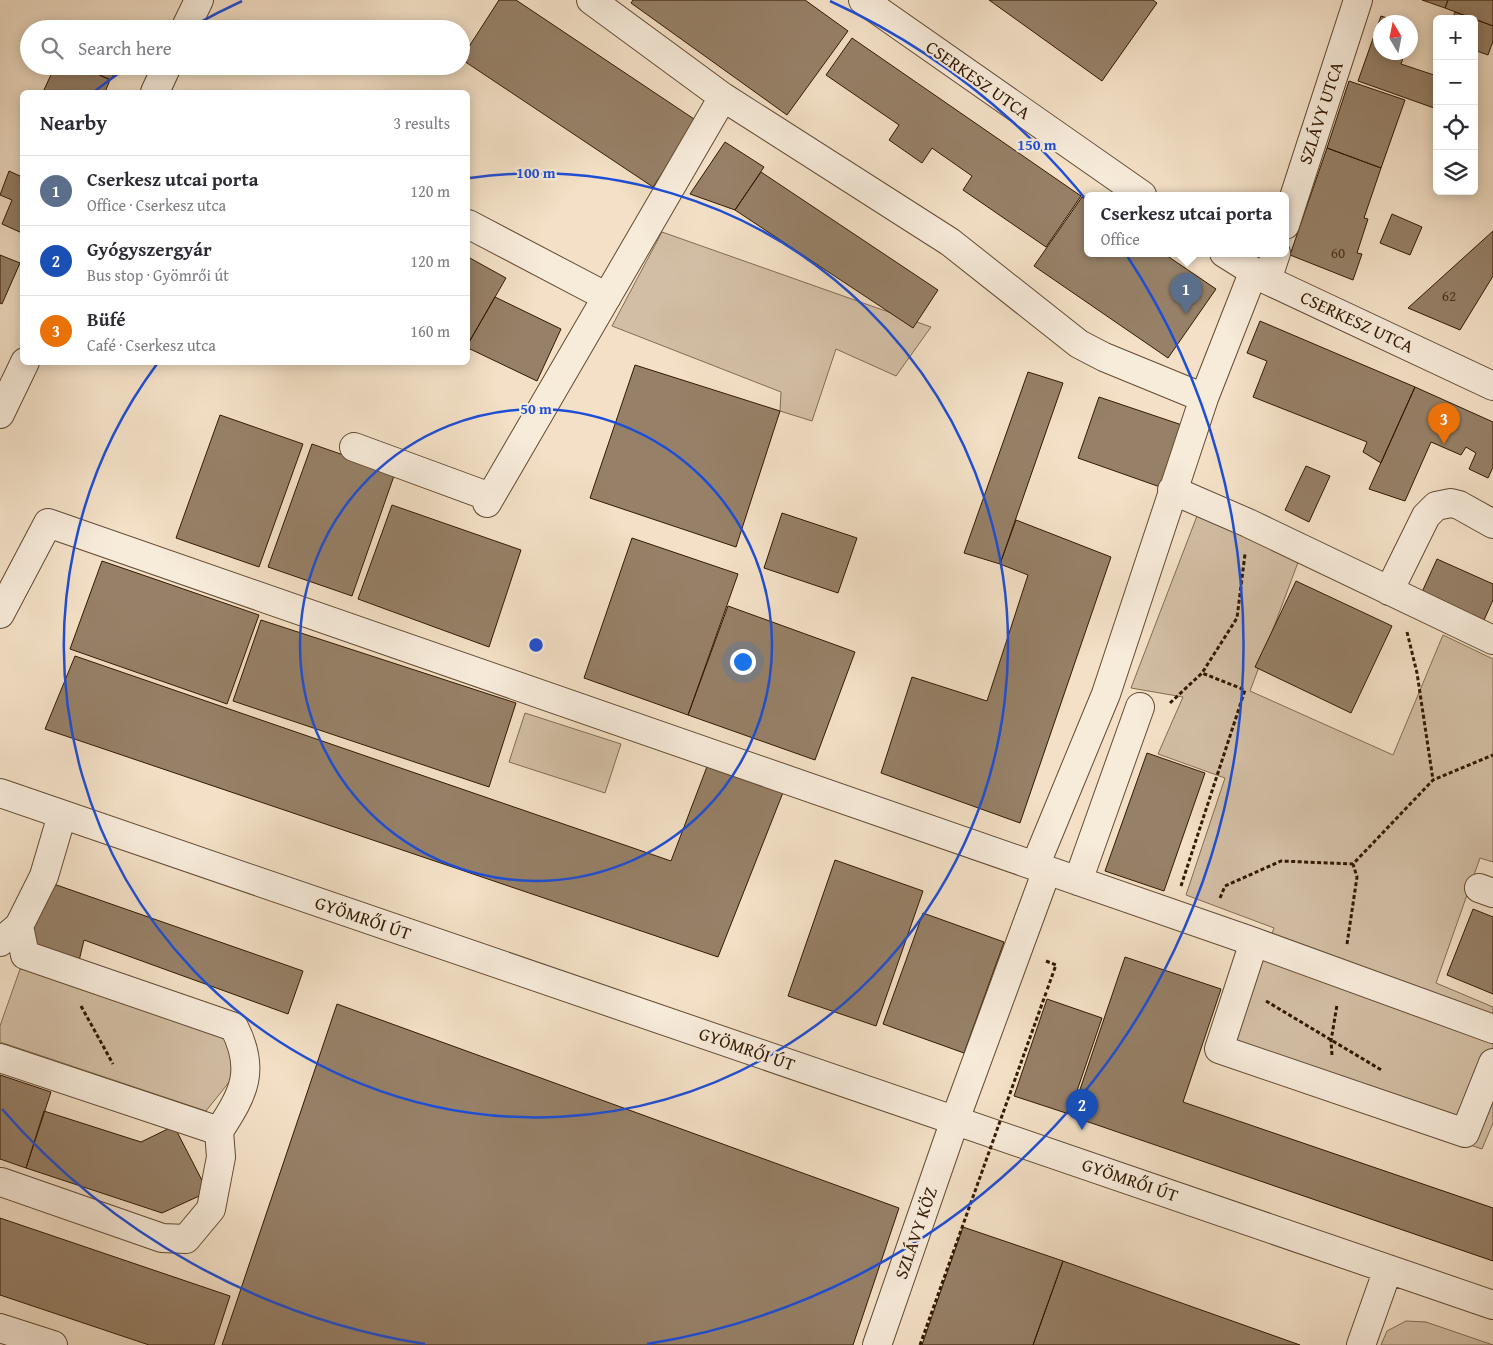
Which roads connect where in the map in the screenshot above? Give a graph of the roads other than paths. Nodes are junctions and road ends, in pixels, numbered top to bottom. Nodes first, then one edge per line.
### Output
1 (199, 0) edge
2 (591, 0) edge
3 (862, 0) edge
4 (1358, 0) edge
5 (189, 20) edge
6 (163, 75) edge
7 (156, 90) edge
8 (723, 97) junction
9 (1138, 192) edge
10 (1289, 213) edge
11 (470, 225) edge
12 (1230, 257) edge
13 (1273, 257) edge
14 (1260, 277) junction
15 (607, 297) junction
16 (24, 365) edge
17 (1493, 386) edge
18 (1204, 398) junction
19 (0, 414) edge
20 (354, 447) dead end
21 (1172, 490) junction
22 (1493, 524) edge
23 (1394, 593) junction
24 (0, 614) edge
25 (1493, 640) edge
26 (1140, 707) road end
27 (0, 793) edge
28 (62, 814) junction
29 (1041, 868) junction
30 (1078, 881) junction
31 (9, 934) edge
32 (1254, 942) junction
33 (1493, 1029) edge
34 (0, 1058) edge
35 (1493, 1064) edge
36 (955, 1120) junction
37 (219, 1131) junction
38 (1, 1182) edge
39 (1388, 1269) junction
40 (1493, 1305) edge
41 (0, 1328) edge
42 (53, 1345) edge
43 (877, 1345) edge
44 (1361, 1345) edge

1 - 5 street
2 - 8 street
3 - 9 street, CSERKESZ UTCA
4 - 10 street, SZLÁVY UTCA
6 - 7 street
8 - 15 street
8 - 18 street
11 - 15 street
12 - 14 street, CSERKESZ UTCA
13 - 14 street
14 - 17 street, CSERKESZ UTCA
14 - 18 street, SZLÁVY KÖZ
15 - 20 street
16 - 19 street
18 - 21 street, SZLÁVY KÖZ
21 - 23 street
21 - 29 street, SZLÁVY KÖZ
22 - 23 street
23 - 25 street
24 - 29 street
26 - 30 street
27 - 28 street, GYÖMRŐI ÚT
28 - 31 street
28 - 36 street, GYÖMRŐI ÚT
29 - 30 street
29 - 36 street, SZLÁVY KÖZ
30 - 32 street
31 - 37 street
32 - 33 street
32 - 35 street
34 - 37 street
36 - 39 street, GYÖMRŐI ÚT
36 - 43 street, SZLÁVY KÖZ
37 - 38 street
39 - 40 street, GYÖMRŐI ÚT
39 - 44 street
41 - 42 street

